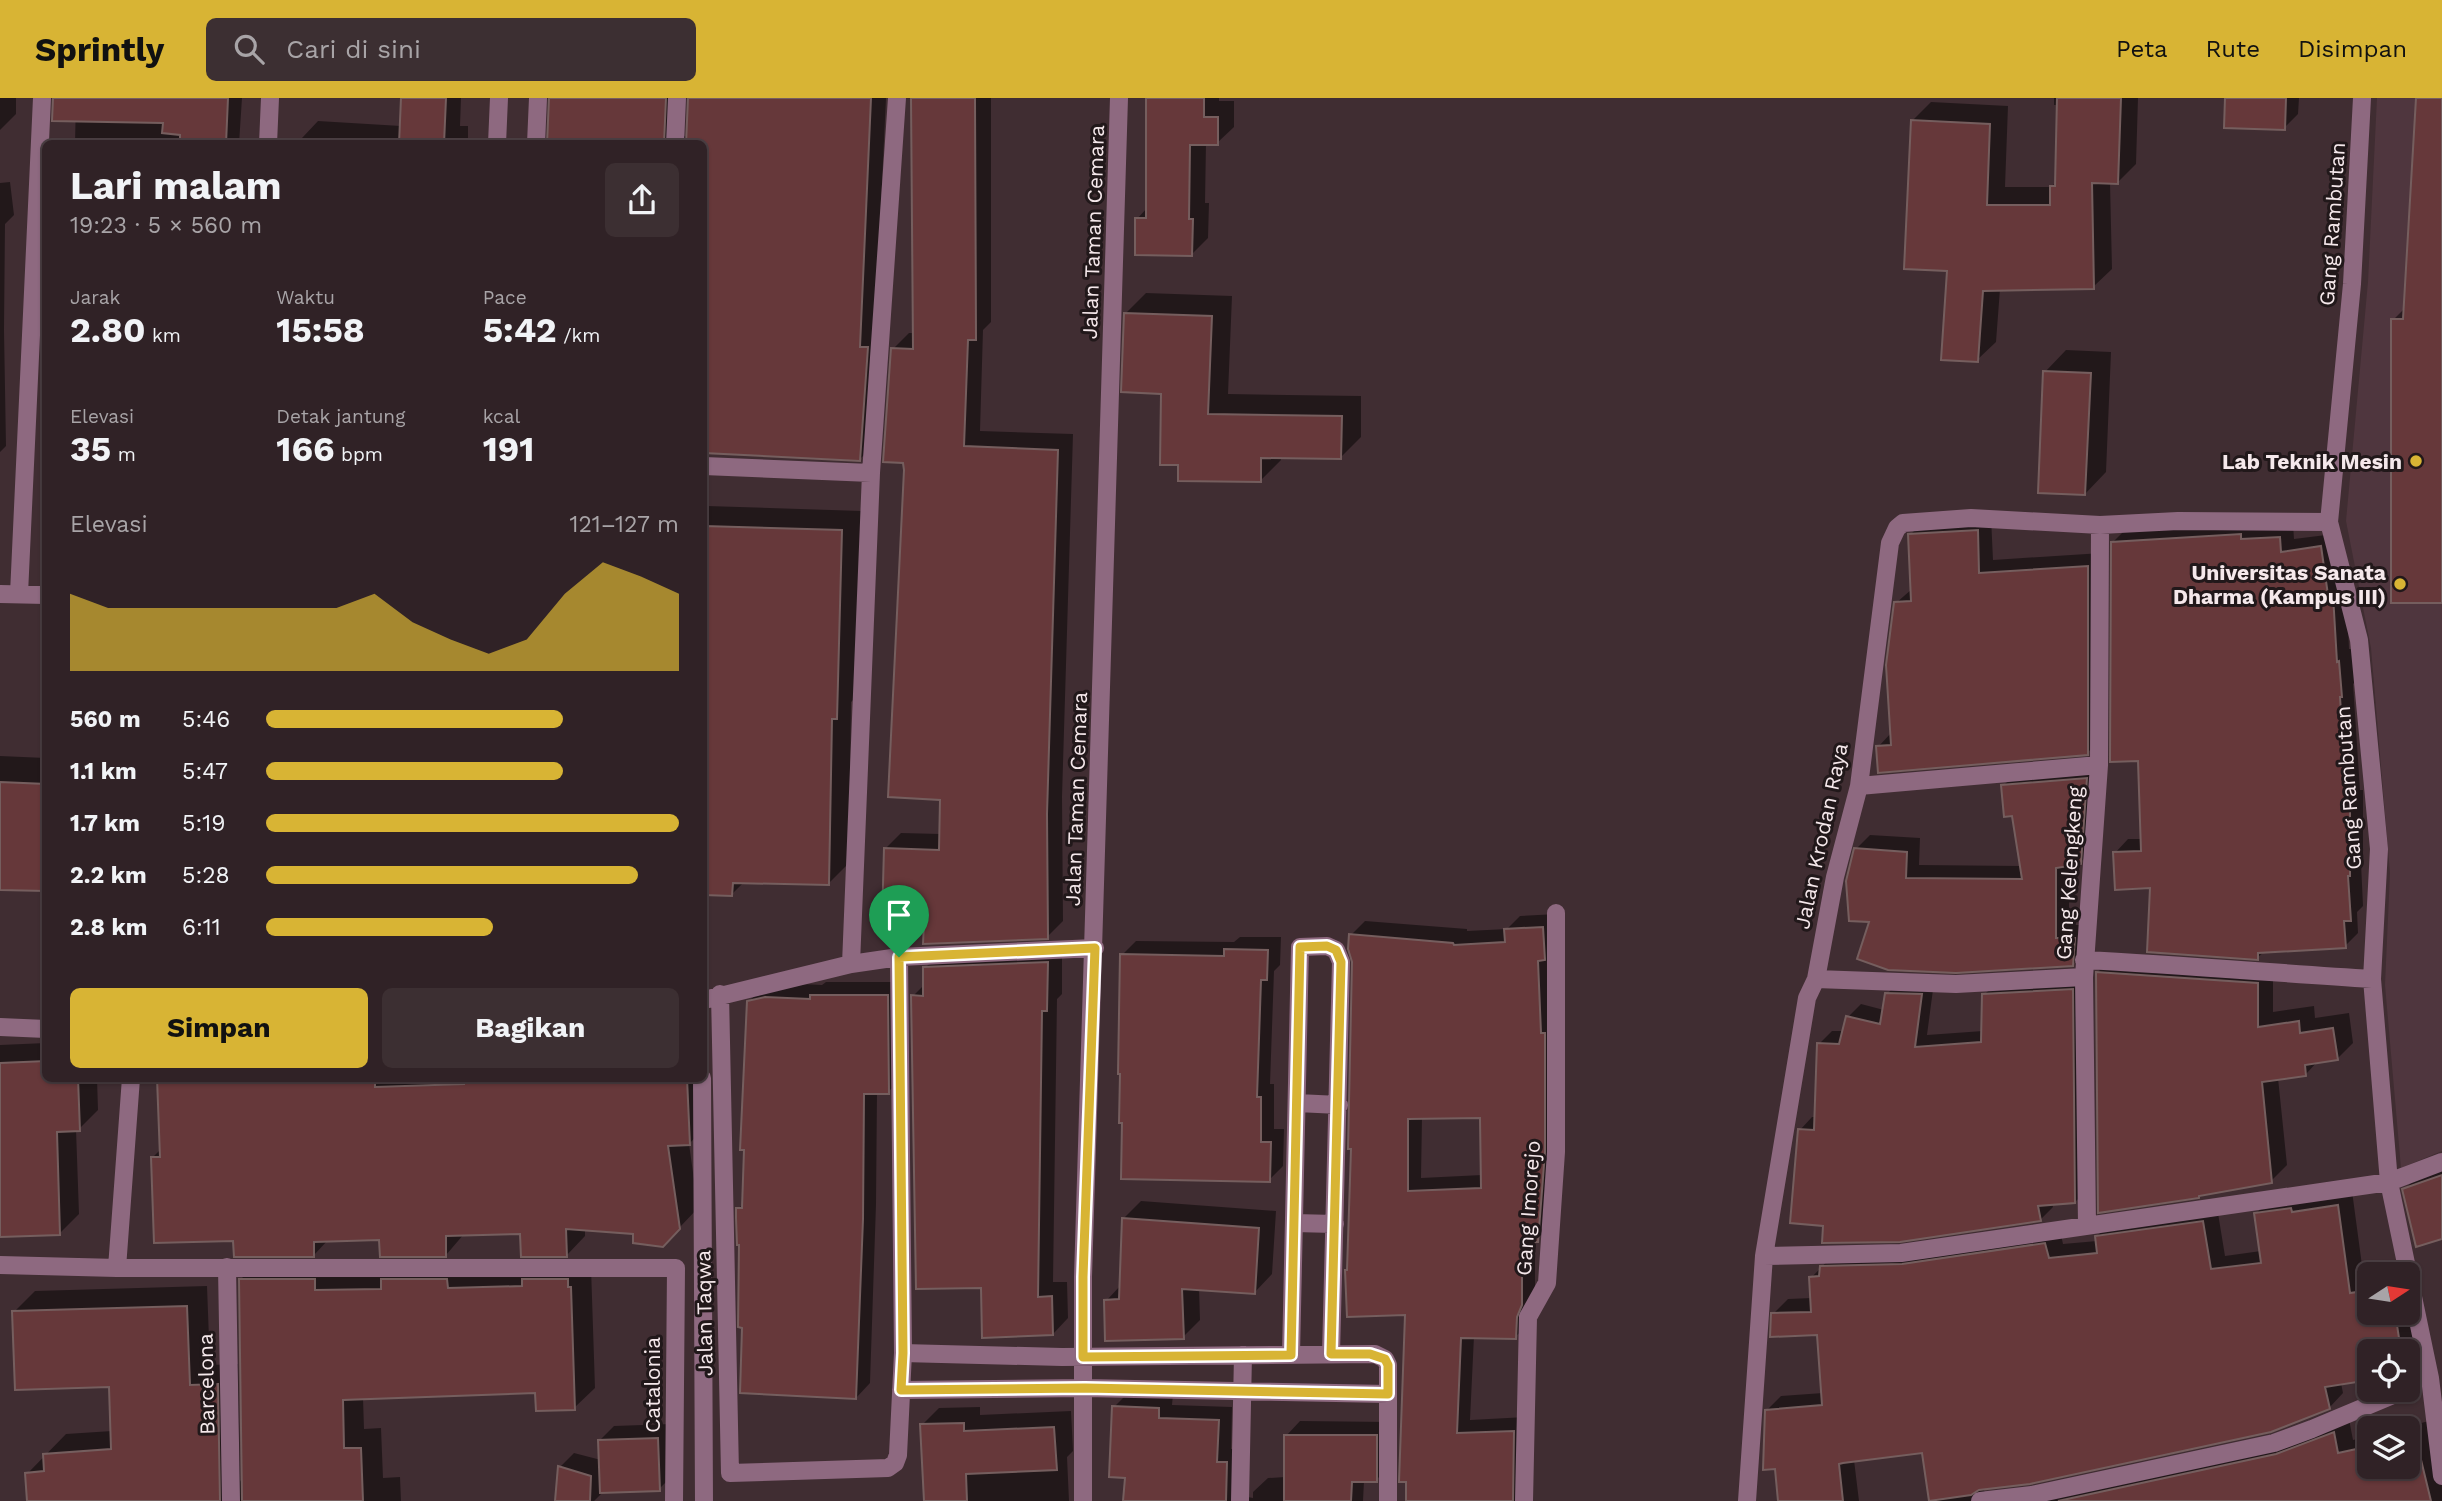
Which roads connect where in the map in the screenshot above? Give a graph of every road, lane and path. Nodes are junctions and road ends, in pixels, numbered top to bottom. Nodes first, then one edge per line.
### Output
1 (42, 98) edge
2 (270, 98) edge
3 (499, 98) edge
4 (538, 98) edge
5 (677, 98) edge
6 (897, 98) edge
7 (1119, 98) edge
8 (2362, 98) edge
9 (268, 140) edge
10 (496, 140) edge
11 (536, 140) edge
12 (675, 140) edge
13 (707, 466) edge
14 (871, 473) junction
15 (2329, 522) junction
16 (2100, 525) junction
17 (0, 594) edge
18 (19, 594) junction
19 (42, 595) edge
20 (2099, 765) junction
21 (1859, 786) junction
22 (1556, 914) dead end
23 (1095, 948) junction
24 (899, 957) junction
25 (851, 964) junction
26 (2084, 968) junction
27 (1816, 979) junction
28 (2372, 979) junction
29 (712, 997) edge
30 (0, 1027) edge
31 (42, 1030) edge
32 (131, 1082) edge
33 (702, 1082) edge
34 (1297, 1103) junction
35 (1339, 1105) junction
36 (2442, 1163) edge
37 (2389, 1182) junction
38 (1294, 1223) junction
39 (1335, 1224) junction
40 (2087, 1224) junction
41 (1764, 1256) junction
42 (0, 1265) edge
43 (228, 1267) junction
44 (117, 1268) junction
45 (903, 1353) junction
46 (1331, 1354) junction
47 (1243, 1355) junction
48 (1291, 1355) junction
49 (1083, 1357) junction
50 (2436, 1377) edge
51 (1085, 1388) junction
52 (901, 1390) junction
53 (1242, 1392) junction
54 (1388, 1394) junction
55 (2375, 1402) edge
56 (2442, 1476) edge
57 (2008, 1499) edge
58 (231, 1501) edge
59 (674, 1501) edge
60 (704, 1501) edge
61 (1083, 1501) edge
62 (1240, 1501) edge
63 (1388, 1501) edge
64 (1524, 1501) edge
65 (1747, 1501) edge
66 (1980, 1501) edge

1 - 18 street
2 - 9 street
3 - 10 street
4 - 11 street
5 - 12 street
6 - 14 street
7 - 23 street, Jalan Taman Cemara
8 - 15 street, Gang Rambutan
13 - 14 street
14 - 25 street
15 - 16 street, Jalan Krodan Raya
15 - 28 street, Gang Rambutan
16 - 20 street, Gang Kelengkeng
16 - 21 street, Jalan Krodan Raya
17 - 18 street
18 - 19 street
20 - 21 street
20 - 26 street, Gang Kelengkeng
21 - 27 street, Jalan Krodan Raya
22 - 64 street, Gang Imorejo
23 - 24 street
23 - 49 street, Jalan Taman Cemara
24 - 25 street
24 - 45 street
25 - 29 street
26 - 27 street
26 - 28 street
26 - 40 street, Gang Kelengkeng
27 - 41 street, Jalan Krodan Raya
28 - 37 street, Gang Rambutan
29 - 52 street, Jalan Taqwa
30 - 31 street
32 - 44 street
33 - 60 street
34 - 35 street
34 - 35 street
34 - 38 street
35 - 39 street
36 - 37 street
37 - 40 street
37 - 50 street, Gang Rambutan
38 - 39 street
38 - 48 street
39 - 46 street
40 - 41 street
41 - 65 street, Jalan Krodan Raya
42 - 44 street
43 - 44 street
43 - 58 street, Barcelona
43 - 59 street, Catalonia
45 - 49 street
45 - 52 street
46 - 48 street
46 - 54 street
47 - 48 street
47 - 49 street
47 - 53 street
49 - 51 street, Jalan Taman Cemara
50 - 56 street, Gang Rambutan
51 - 52 street
51 - 53 street
51 - 61 street, Jalan Taman Cemara
53 - 54 street
53 - 62 street
54 - 63 street
55 - 57 street
57 - 66 street

